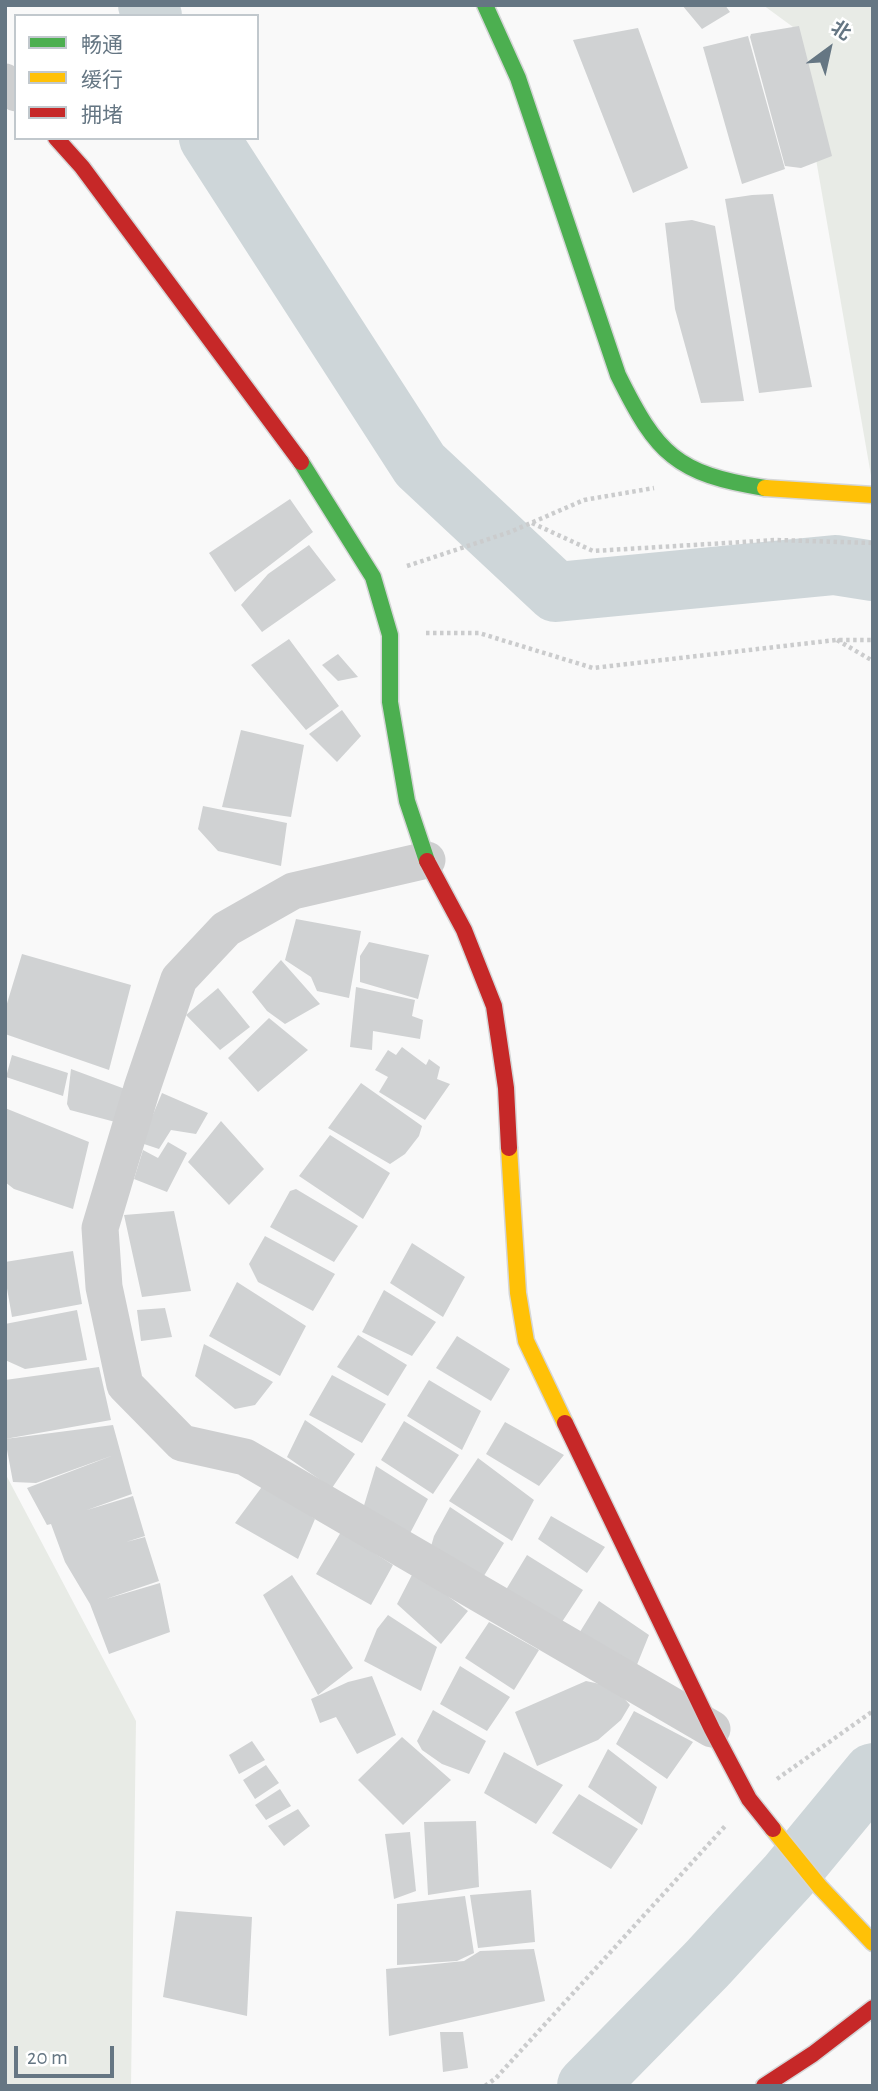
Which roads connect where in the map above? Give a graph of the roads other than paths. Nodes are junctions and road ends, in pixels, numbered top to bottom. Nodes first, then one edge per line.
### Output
1 (485, 5) edge
2 (58, 140) edge
3 (873, 495) edge
4 (426, 860) junction
5 (712, 1729) junction
6 (873, 1942) edge
7 (871, 2015) edge
8 (764, 2086) edge

1 - 3 street
2 - 4 street
4 - 5 street
4 - 5 street
5 - 6 street
7 - 8 street

